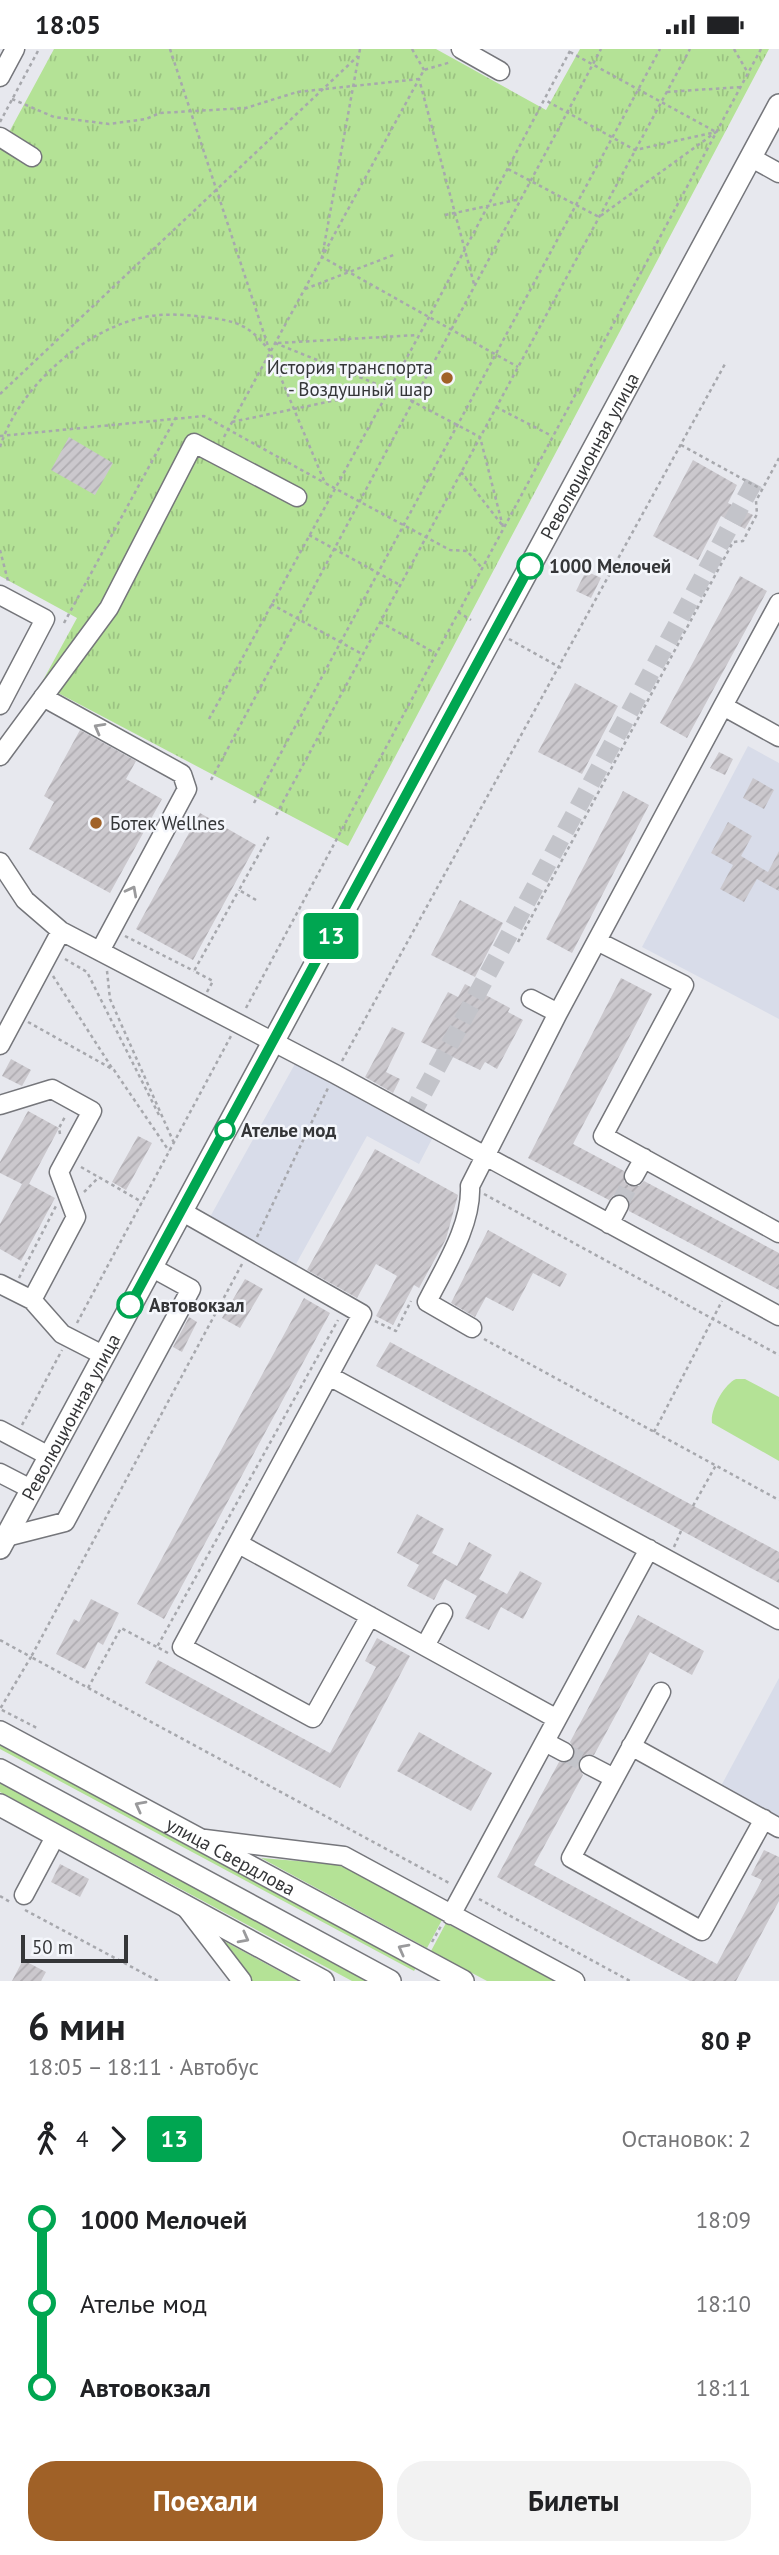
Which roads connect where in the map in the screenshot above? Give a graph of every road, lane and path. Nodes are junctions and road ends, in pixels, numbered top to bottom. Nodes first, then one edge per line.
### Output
1 (15, 49) edge
2 (39, 49) edge
3 (170, 49) edge
4 (360, 49) edge
5 (412, 49) edge
6 (601, 49) edge
7 (660, 49) edge
8 (690, 49) edge
9 (734, 49) edge
10 (761, 49) edge
11 (571, 50) edge
12 (466, 52) edge
13 (358, 56) junction
14 (593, 64) junction
15 (424, 70) junction
16 (500, 71) dead end
17 (748, 73) junction
18 (0, 76) edge
19 (419, 79) junction
20 (353, 85) junction
21 (740, 87) junction
22 (324, 89) junction
23 (638, 90) junction
24 (667, 92) junction
25 (12, 99) junction
26 (544, 100) junction
27 (661, 102) junction
28 (779, 104) edge
29 (567, 112) junction
30 (191, 114) junction
31 (0, 122) edge
32 (716, 132) junction
33 (0, 137) edge
34 (613, 138) junction
35 (635, 150) junction
36 (32, 157) dead end
37 (750, 157) junction
38 (508, 169) junction
39 (779, 173) edge
40 (531, 181) junction
41 (217, 192) junction
42 (521, 199) junction
43 (576, 205) junction
44 (487, 208) junction
45 (455, 212) junction
46 (445, 215) dead end
47 (599, 217) junction
48 (465, 250) junction
49 (396, 254) dead end
50 (322, 257) junction
51 (351, 274) junction
52 (475, 286) junction
53 (305, 289) junction
54 (428, 319) junction
55 (450, 331) junction
56 (419, 334) junction
57 (275, 343) junction
58 (270, 352) junction
59 (495, 355) junction
60 (725, 364) dead end
61 (518, 367) junction
62 (389, 389) junction
63 (0, 394) edge
64 (413, 401) junction
65 (496, 407) junction
66 (295, 411) junction
67 (176, 417) junction
68 (232, 422) junction
69 (458, 425) junction
70 (228, 429) junction
71 (1, 435) edge
72 (223, 437) dead end
73 (480, 437) junction
74 (553, 437) junction
75 (681, 445) junction
76 (0, 447) edge
77 (779, 458) edge
78 (461, 472) junction
79 (325, 483) junction
80 (334, 489) junction
81 (762, 490) junction
82 (297, 497) dead end
83 (360, 502) junction
84 (404, 526) junction
85 (504, 528) junction
86 (309, 535) junction
87 (427, 536) junction
88 (334, 549) junction
89 (0, 550) edge
90 (482, 568) junction
91 (378, 573) junction
92 (400, 585) junction
93 (7, 598) edge
94 (779, 603) edge
95 (271, 604) junction
96 (458, 612) junction
97 (297, 619) junction
98 (471, 620) dead end
99 (380, 622) junction
100 (64, 623) dead end
101 (500, 634) dead end
102 (340, 642) junction
103 (362, 654) junction
104 (436, 654) junction
105 (561, 667) junction
106 (43, 697) junction
107 (0, 705) edge
108 (723, 706) junction
109 (209, 719) dead end
110 (779, 737) edge
111 (0, 756) edge
112 (211, 780) dead end
113 (254, 803) dead end
114 (276, 815) dead end
115 (269, 836) dead end
116 (0, 862) edge
117 (239, 890) junction
118 (256, 900) dead end
119 (61, 931) junction
120 (597, 941) junction
121 (519, 942) dead end
122 (103, 953) junction
123 (47, 957) junction
124 (194, 971) junction
125 (213, 981) dead end
126 (531, 999) dead end
127 (558, 1013) junction
128 (16, 1016) junction
129 (238, 1023) junction
130 (273, 1042) junction
131 (0, 1045) edge
132 (114, 1070) junction
133 (335, 1074) junction
134 (0, 1105) edge
135 (66, 1115) dead end
136 (174, 1143) junction
137 (169, 1151) junction
138 (485, 1156) junction
139 (66, 1158) junction
140 (644, 1158) junction
141 (634, 1176) tunnel mouth
142 (470, 1186) junction
143 (60, 1199) dead end
144 (142, 1202) junction
145 (619, 1205) tunnel mouth
146 (181, 1211) junction
147 (609, 1224) junction
148 (779, 1233) edge
149 (250, 1250) junction
150 (151, 1267) junction
151 (6, 1287) edge
152 (728, 1289) junction
153 (32, 1300) junction
154 (412, 1300) dead end
155 (362, 1314) junction
156 (779, 1316) edge
157 (712, 1319) junction
158 (477, 1333) joint
159 (69, 1337) junction
160 (103, 1355) junction
161 (779, 1355) edge
162 (329, 1376) junction
163 (654, 1431) junction
164 (8, 1434) edge
165 (49, 1456) junction
166 (716, 1465) junction
167 (0, 1473) edge
168 (31, 1489) junction
169 (779, 1500) edge
170 (694, 1506) dead end
171 (681, 1531) dead end
172 (3, 1542) edge
173 (239, 1544) junction
174 (674, 1547) dead end
175 (649, 1549) junction
176 (443, 1613) dead end
177 (370, 1616) junction
178 (779, 1620) edge
179 (0, 1640) edge
180 (425, 1646) junction
181 (158, 1647) dead end
182 (30, 1657) junction
183 (88, 1688) junction
184 (661, 1692) dead end
185 (557, 1719) junction
186 (39, 1729) dead end
187 (0, 1731) edge
188 (545, 1742) junction
189 (631, 1746) junction
190 (564, 1752) tunnel mouth
191 (589, 1765) tunnel mouth
192 (0, 1770) edge
193 (614, 1779) junction
194 (0, 1805) edge
195 (771, 1823) edge
196 (56, 1835) junction
197 (200, 1839) junction
198 (464, 1891) junction
199 (0, 1896) edge
200 (20, 1902) junction
201 (184, 1905) junction
202 (452, 1915) junction
203 (158, 1981) edge
204 (242, 1981) edge
205 (323, 1981) edge
206 (390, 1981) edge
207 (463, 1981) edge
208 (575, 1981) edge
209 (629, 1981) edge

1 - 18 street
2 - 25 path
3 - 30 path
4 - 13 path
5 - 15 path
6 - 14 path
7 - 23 path
8 - 24 path
9 - 17 path
10 - 17 path
11 - 14 path
11 - 26 path
12 - 15 path
12 - 16 street
13 - 20 path
13 - 22 path
14 - 23 path
14 - 29 path
15 - 19 path
17 - 21 path
19 - 20 path
19 - 45 path
19 - 50 path
20 - 22 path
20 - 50 path
21 - 24 path
21 - 32 path
22 - 30 path
22 - 41 path
23 - 27 path
23 - 34 path
24 - 27 path
25 - 30 path
25 - 31 path
26 - 29 path
26 - 38 path
27 - 32 path
27 - 35 path
28 - 37 main road, Революционная улица
29 - 34 path
29 - 40 path
30 - 41 path
32 - 35 path
32 - 47 path
32 - 74 path
33 - 36 street
34 - 35 path
34 - 43 path
35 - 47 path
37 - 39 street
37 - 130 main road, Революционная улица
38 - 40 path
38 - 44 path
40 - 42 path
40 - 43 path
41 - 58 path
41 - 63 path
42 - 44 path
42 - 52 path
43 - 47 path
43 - 59 path
44 - 45 path
44 - 48 path
45 - 46 path
45 - 48 path
47 - 61 path
48 - 52 path
48 - 54 path
49 - 51 path
50 - 51 path
50 - 53 path
51 - 53 path
51 - 54 path
52 - 55 path
53 - 57 path
54 - 55 path
54 - 56 path
55 - 59 path
55 - 64 path
56 - 57 path
56 - 62 path
57 - 58 path
57 - 62 path
58 - 66 path
58 - 68 path
58 - 71 path
59 - 61 path
59 - 69 path
60 - 75 path
61 - 65 path
62 - 64 path
62 - 66 path
62 - 80 path
64 - 69 path
64 - 83 path
65 - 73 path
65 - 74 path
66 - 68 path
66 - 79 path
67 - 70 path
67 - 71 path
67 - 100 path
68 - 70 path
69 - 73 path
69 - 84 path
70 - 72 path
70 - 79 path
71 - 76 path
73 - 78 path
73 - 85 path
74 - 85 path
75 - 81 path
75 - 105 path
77 - 81 path
78 - 85 path
78 - 87 path
79 - 80 path
80 - 83 path
80 - 86 path
81 - 121 path
82 - 106 street
83 - 84 path
83 - 88 path
84 - 87 path
84 - 91 path
85 - 90 path
86 - 88 path
86 - 95 path
87 - 90 path
87 - 92 path
88 - 91 path
88 - 97 path
89 - 93 path
90 - 96 path
91 - 92 path
91 - 102 path
92 - 99 path
93 - 107 street
94 - 108 street
95 - 97 path
95 - 109 path
96 - 98 path
96 - 104 path
97 - 102 path
97 - 112 path
99 - 103 path
99 - 104 path
101 - 105 path
102 - 103 path
102 - 113 path
103 - 114 path
104 - 129 path
105 - 133 path
106 - 111 street
122 -> 106 street
108 - 110 street
108 - 120 street
115 - 117 path
116 - 119 street
117 - 118 path
117 - 124 path
119 - 122 street
119 - 123 street
120 - 127 street
120 - 140 street
122 - 124 path
122 - 129 street
122 - 136 path
123 - 128 street
123 - 132 path
123 - 136 path
124 - 125 path
126 - 127 street
127 - 138 street
128 - 131 street
128 - 132 path
129 - 130 street
129 - 136 path
130 - 133 street
130 - 146 main road, Революционная улица
132 - 137 path
133 - 138 street
133 - 149 path
134 - 139 street
135 - 139 path
136 - 137 path
137 - 144 path
138 - 142 street
138 - 147 street
139 - 144 path
139 - 153 street
140 - 141 street
140 - 148 street
142 - 157 path
142 - 158 street
143 - 151 path
144 - 159 path
145 - 147 street
146 - 149 street
146 - 150 main road, Революционная улица
147 - 152 street
149 - 155 street
149 - 182 path
150 - 160 main road, Революционная улица
150 - 172 street
151 - 153 street
152 - 156 street
152 - 157 path
153 - 159 street
154 - 155 path
155 - 162 street
157 - 161 path
157 - 163 path
158 - 163 path
159 - 160 street
159 - 164 path
160 - 165 main road, Революционная улица
162 - 173 street
162 - 175 street
163 - 166 path
164 - 165 street
165 - 168 main road, Революционная улица
166 - 169 path
166 - 170 path
167 - 168 street
168 - 172 main road, Революционная улица
171 - 174 path
173 - 177 street
173 - 177 street
175 - 178 street
175 - 185 street
176 - 180 street
177 - 180 street
179 - 182 path
180 - 185 street
181 - 183 path
182 - 183 path
182 - 186 path
183 - 198 path
184 - 189 street
185 - 188 street
197 -> 187 main road, улица Свердлова
188 - 190 street
188 - 198 street
189 - 193 street
189 - 195 street
191 - 193 street
192 - 206 main road, улица Свердлова
193 - 195 street
194 - 196 main road
196 - 200 street
196 - 201 main road
197 - 202 street
207 -> 197 main road, улица Свердлова
198 - 202 street
198 - 209 path
199 - 200 path
200 - 203 path
201 - 204 street
201 -> 205 main road
202 - 208 street

